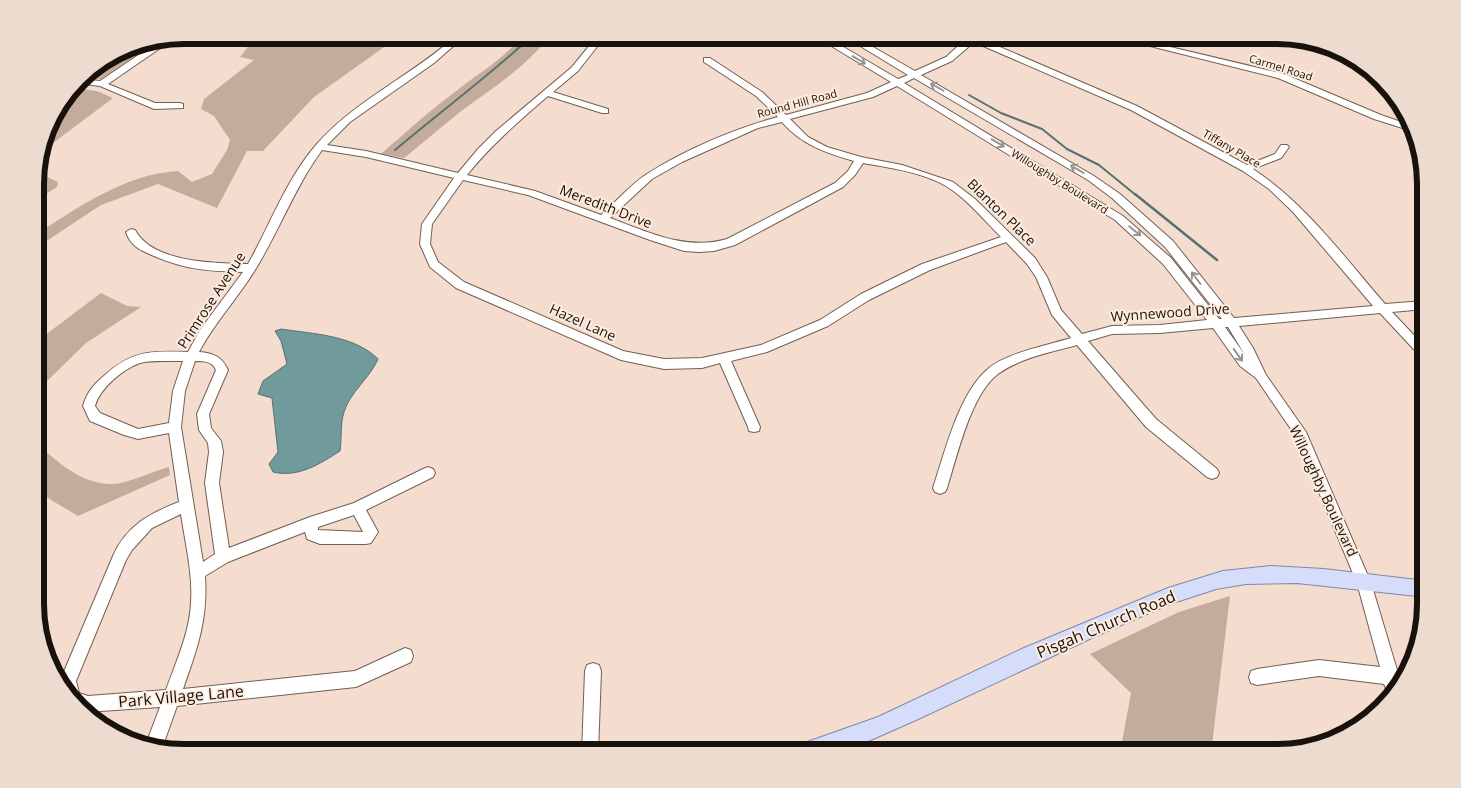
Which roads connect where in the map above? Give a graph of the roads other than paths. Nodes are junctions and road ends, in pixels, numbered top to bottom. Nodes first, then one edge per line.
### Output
1 (450, 44) edge
2 (595, 44) edge
3 (832, 44) edge
4 (862, 44) edge
5 (966, 44) edge
6 (993, 44) edge
7 (1148, 44) edge
8 (157, 46) edge
9 (707, 60) dead end
10 (915, 75) junction
11 (88, 82) edge
12 (897, 83) junction
13 (102, 84) junction
14 (548, 94) junction
15 (180, 106) dead end
16 (605, 111) dead end
17 (783, 117) junction
18 (1405, 126) edge
19 (320, 147) junction
20 (1284, 147) dead end
21 (860, 160) junction
22 (1246, 169) junction
23 (461, 175) junction
24 (603, 219) junction
25 (131, 232) dead end
26 (1008, 238) junction
27 (251, 268) junction
28 (1417, 305) edge
29 (1384, 310) junction
30 (1231, 323) junction
31 (1216, 324) junction
32 (1079, 338) junction
33 (1417, 345) edge
34 (191, 356) junction
35 (724, 358) junction
36 (1260, 377) junction
37 (174, 427) junction
38 (754, 427) dead end
39 (428, 473) dead end
40 (1212, 473) dead end
41 (940, 488) dead end
42 (186, 506) junction
43 (357, 508) junction
44 (310, 523) junction
45 (223, 557) junction
46 (197, 573) junction
47 (1364, 583) junction
48 (1417, 588) edge
49 (404, 656) dead end
50 (594, 670) dead end
51 (1257, 677) dead end
52 (1395, 680) edge
53 (1394, 681) edge
54 (68, 682) edge
55 (172, 698) junction
56 (85, 703) edge
57 (156, 742) edge
58 (590, 744) edge
59 (829, 744) edge

1 - 19 street, Primrose Avenue
2 - 14 street, Hazel Lane
3 -> 12 street, Willoughby Boulevard
4 - 10 street, Willoughby Boulevard
5 - 10 street, Round Hill Road
6 - 22 street, Tiffany Place
7 - 18 street, Carmel Road
8 - 13 street
9 - 17 street, Blanton Place
10 - 12 street, Round Hill Road
30 -> 10 street, Willoughby Boulevard
11 - 13 street
12 - 17 street, Round Hill Road
12 -> 31 street, Willoughby Boulevard
13 - 15 street
14 - 16 street
14 - 23 street, Hazel Lane
17 - 21 street, Blanton Place
17 - 24 street, Round Hill Road
19 - 23 street, Meredith Drive
19 - 27 street, Primrose Avenue
20 - 22 street
21 - 24 street, Meredith Drive
21 - 26 street, Blanton Place
22 - 29 street, Tiffany Place
23 - 24 street, Meredith Drive
23 - 35 street, Hazel Lane
25 - 27 street
26 - 32 street, Blanton Place
26 - 35 street, Hazel Lane
27 - 34 street, Primrose Avenue
28 - 29 street, Wynnewood Drive
29 - 30 street, Wynnewood Drive
29 - 33 street, Tiffany Place
30 - 31 street, Wynnewood Drive
30 - 36 street, Willoughby Boulevard
31 - 32 street, Wynnewood Drive
31 -> 36 street, Willoughby Boulevard
32 - 40 street, Blanton Place
32 - 41 street, Wynnewood Drive
34 - 37 street, Primrose Avenue
34 - 37 street
34 - 45 street
35 - 38 street
36 - 47 street, Willoughby Boulevard
37 - 42 street, Primrose Avenue
39 - 43 street
42 - 46 street, Primrose Avenue
42 - 54 street, Park Village Lane
43 - 44 street
43 - 44 street
44 - 45 street
45 - 46 street
46 - 55 street, Primrose Avenue
47 - 48 main road, Pisgah Church Road
47 - 52 street, Willoughby Boulevard
47 - 59 main road, Pisgah Church Road
49 - 55 street, Park Village Lane
50 - 58 street
51 - 53 street
55 - 56 street, Park Village Lane
55 - 57 street, Primrose Avenue

